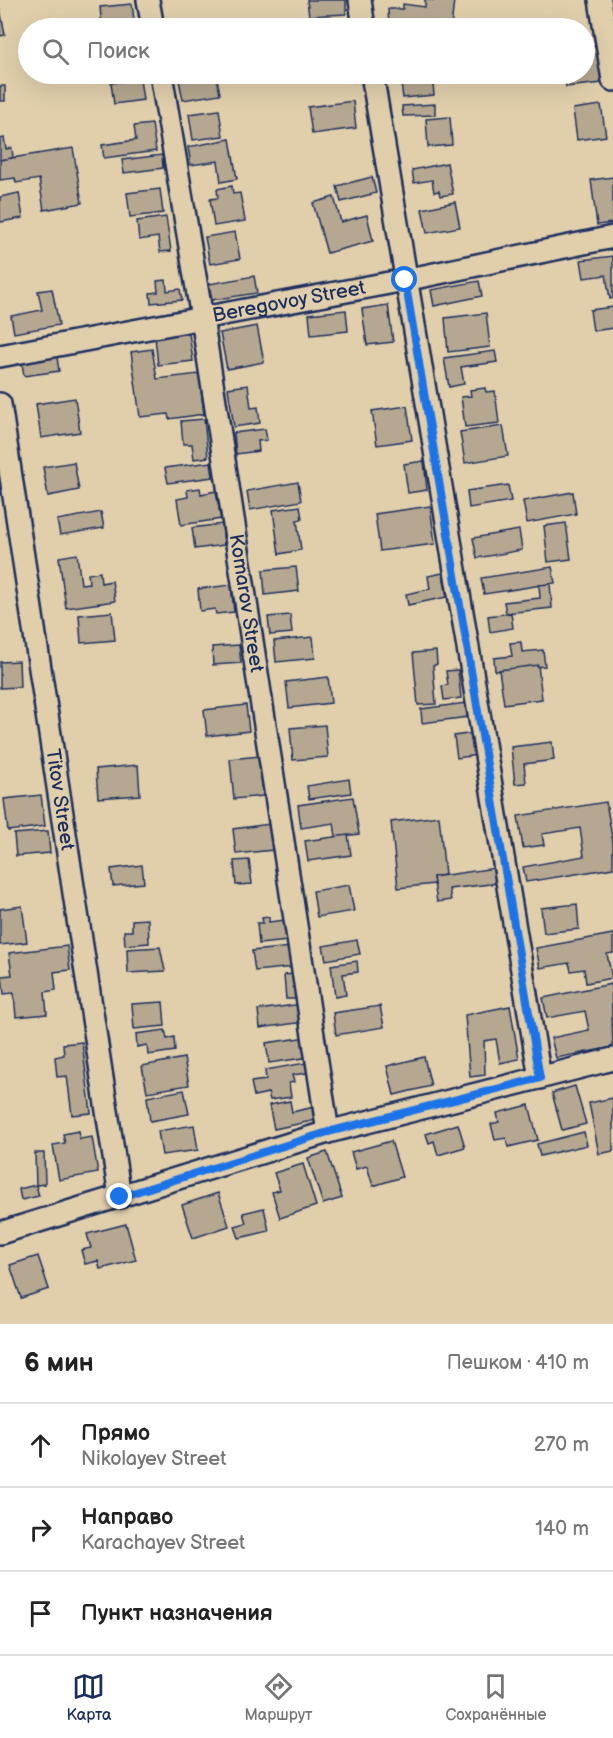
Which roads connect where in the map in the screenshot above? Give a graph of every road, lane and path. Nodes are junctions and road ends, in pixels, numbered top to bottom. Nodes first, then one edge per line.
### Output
1 (148, 0) edge
2 (360, 0) edge
3 (600, 0) edge
4 (151, 18) edge
5 (363, 18) edge
6 (613, 80) edge
7 (162, 84) edge
8 (374, 84) edge
9 (613, 237) edge
10 (405, 280) junction
11 (202, 318) junction
12 (0, 356) edge
13 (0, 404) edge
14 (613, 1059) edge
15 (540, 1078) junction
16 (328, 1132) junction
17 (120, 1197) junction
18 (0, 1233) edge

1 - 4 street
2 - 5 street
3 - 6 street
7 - 11 street, Komarov Street
8 - 10 street
9 - 10 street, Beregovoy Street
10 - 11 street, Beregovoy Street
10 - 15 street
11 - 12 street, Beregovoy Street
11 - 16 street, Komarov Street
13 - 17 street, Titov Street
14 - 15 street
15 - 16 street
16 - 17 street
17 - 18 street

